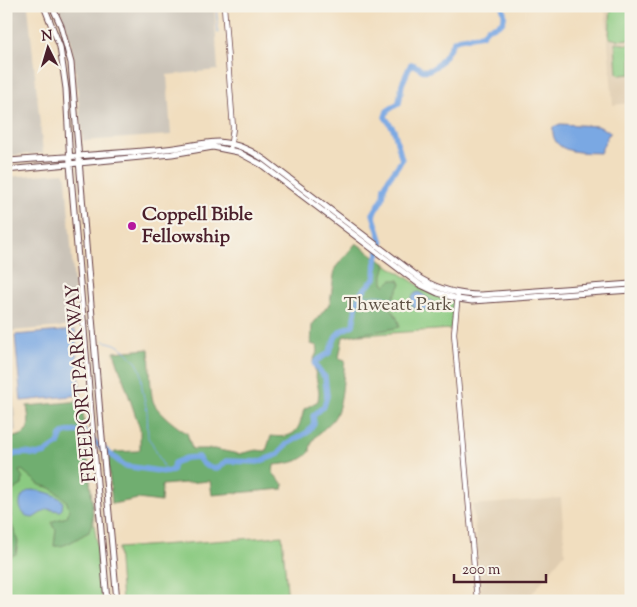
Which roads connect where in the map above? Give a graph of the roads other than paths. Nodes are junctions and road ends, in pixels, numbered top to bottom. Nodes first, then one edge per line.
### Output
1 (44, 6) edge
2 (52, 6) edge
3 (224, 6) edge
4 (73, 88) junction
5 (66, 89) junction
6 (231, 147) junction
7 (77, 156) junction
8 (70, 157) junction
9 (6, 161) edge
10 (78, 163) junction
11 (70, 164) junction
12 (6, 170) edge
13 (75, 218) junction
14 (82, 218) junction
15 (87, 264) junction
16 (79, 265) junction
17 (631, 284) edge
18 (631, 290) edge
19 (458, 296) junction
20 (83, 314) junction
21 (91, 314) junction
22 (100, 509) junction
23 (109, 509) junction
24 (113, 543) junction
25 (102, 545) junction
26 (108, 601) edge
27 (117, 601) edge
28 (477, 601) edge

1 - 5 main road
2 - 4 main road
3 - 6 street
4 - 5 main road
4 - 7 main road
5 - 8 main road
6 - 7 main road
6 - 10 main road
6 - 19 main road
7 - 8 main road
7 - 10 main road, FREEPORT PARKWAY
8 - 9 main road
8 - 11 main road, FREEPORT PARKWAY
10 - 11 main road
10 - 14 main road, FREEPORT PARKWAY
11 - 12 main road
11 - 13 main road, FREEPORT PARKWAY
13 - 14 main road
13 - 16 main road, FREEPORT PARKWAY
14 - 15 main road, FREEPORT PARKWAY
15 - 16 main road
15 - 21 main road, FREEPORT PARKWAY
16 - 20 main road, FREEPORT PARKWAY
17 - 19 main road
18 - 19 main road
19 - 28 street
20 - 21 main road
20 - 22 main road, FREEPORT PARKWAY
21 - 23 main road, FREEPORT PARKWAY
22 - 23 main road
22 - 25 main road, FREEPORT PARKWAY
23 - 24 main road, FREEPORT PARKWAY
24 - 25 main road
24 - 27 main road, FREEPORT PARKWAY
25 - 26 main road, FREEPORT PARKWAY

